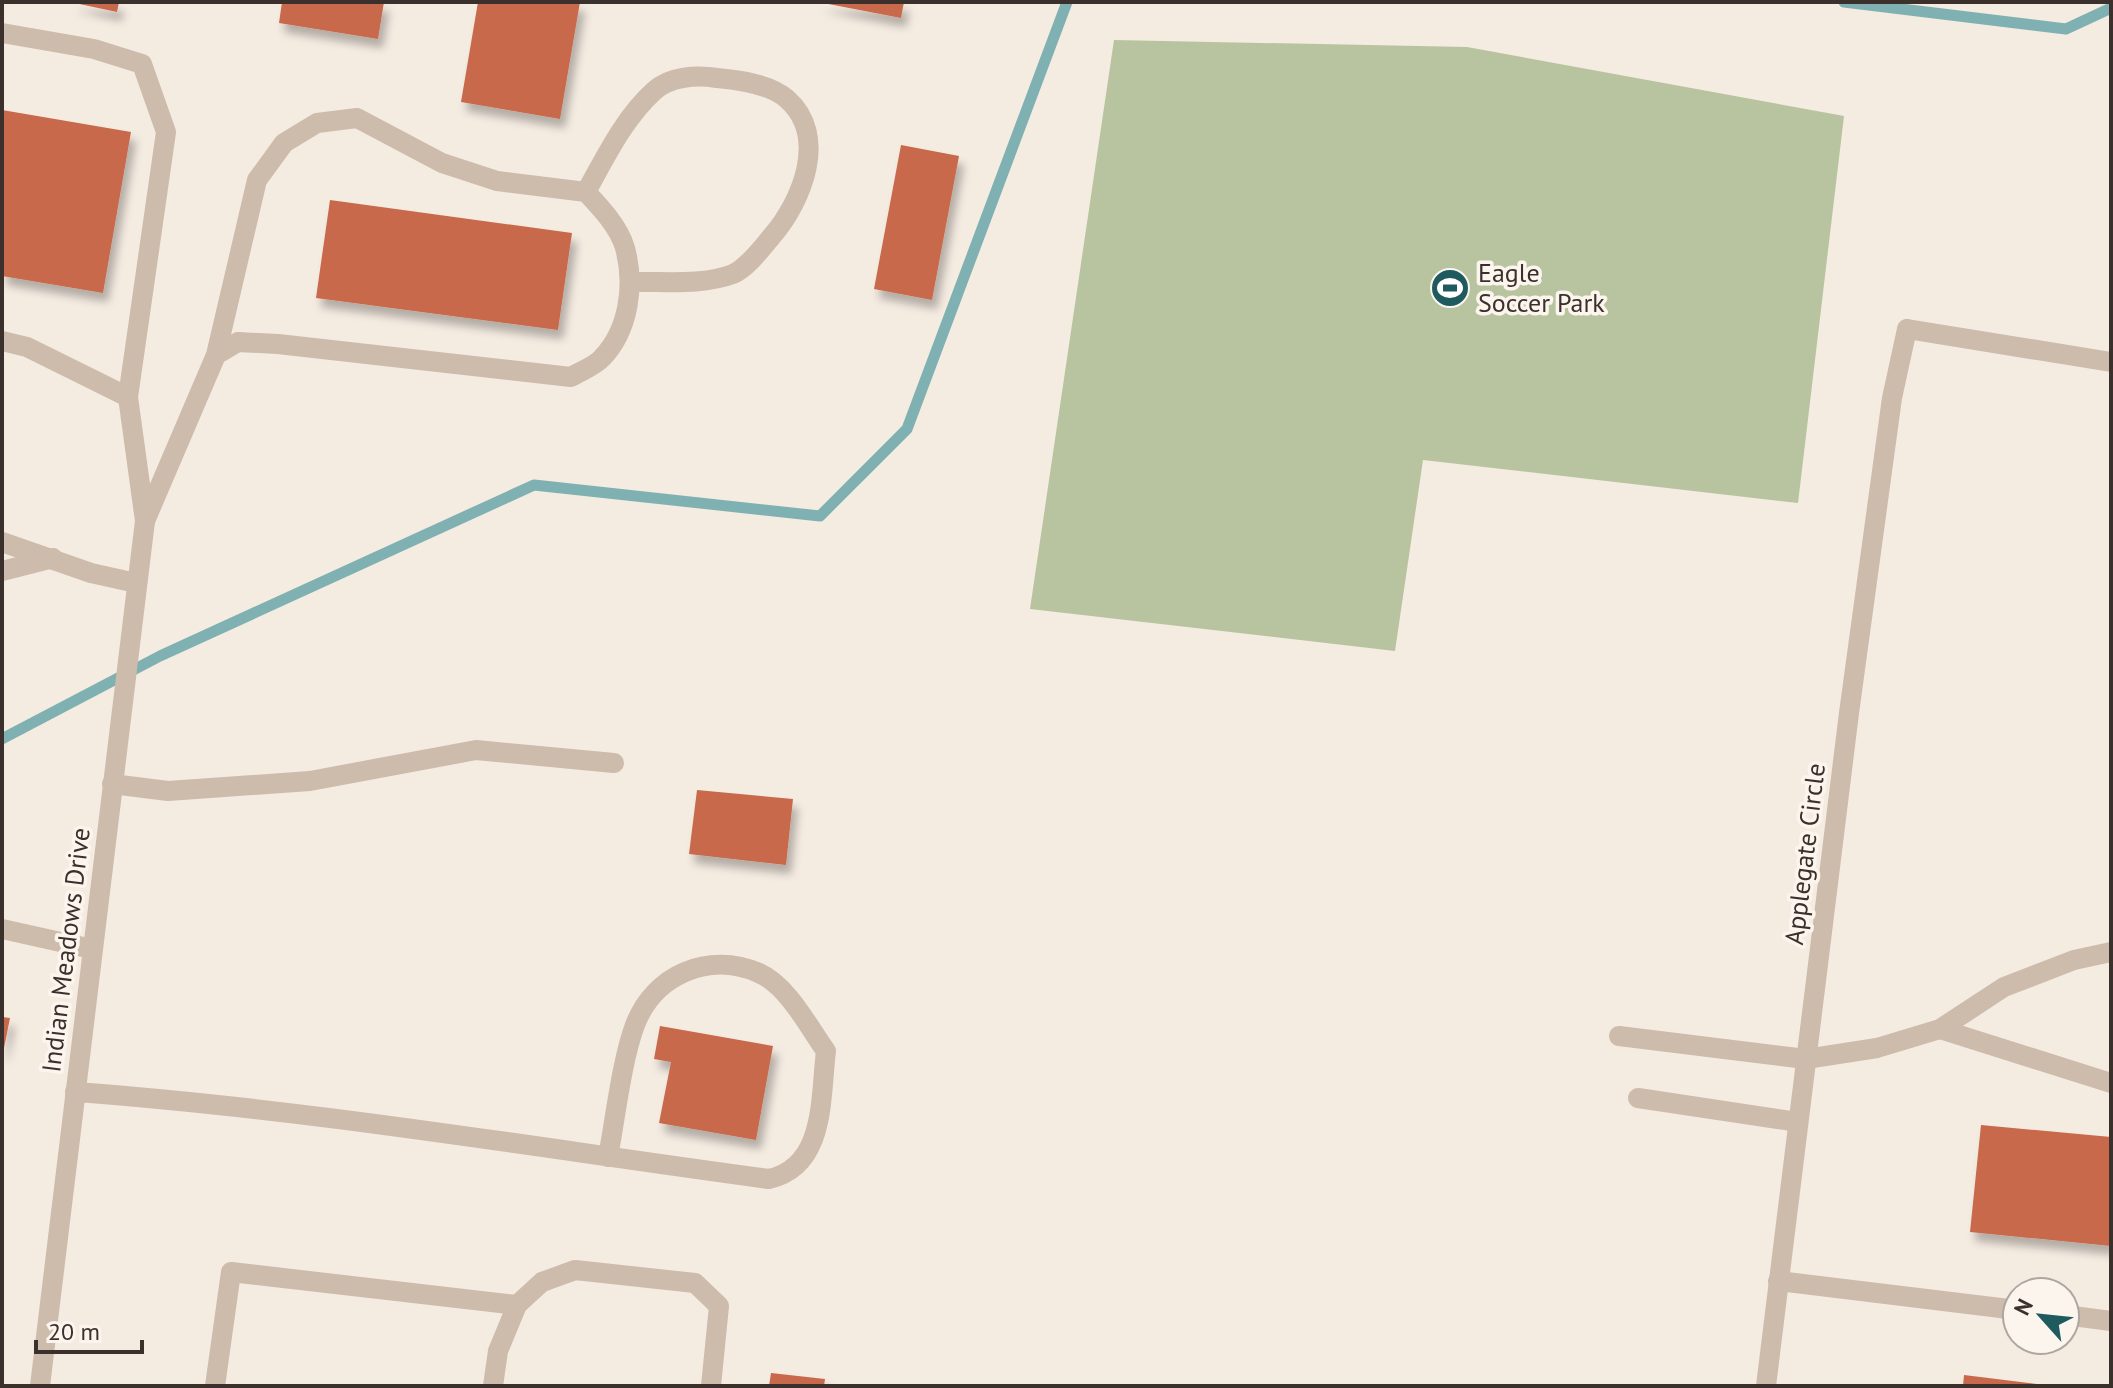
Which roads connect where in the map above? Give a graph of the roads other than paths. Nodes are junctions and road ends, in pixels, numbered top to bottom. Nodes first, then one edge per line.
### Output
1 (2, 33) edge
2 (586, 192) junction
3 (630, 282) junction
4 (2, 341) edge
5 (216, 355) junction
6 (2111, 362) edge
7 (128, 397) junction
8 (145, 521) junction
9 (2, 542) edge
10 (53, 558) junction
11 (2, 571) edge
12 (136, 583) junction
13 (614, 763) dead end
14 (112, 784) junction
15 (2, 929) edge
16 (92, 949) junction
17 (2111, 952) edge
18 (1940, 1029) junction
19 (1619, 1036) dead end
20 (1806, 1059) junction
21 (2111, 1083) edge
22 (75, 1092) junction
23 (1638, 1098) dead end
24 (1798, 1122) junction
25 (608, 1157) junction
26 (1778, 1281) junction
27 (517, 1305) junction
28 (2001, 1308) edge
29 (2081, 1317) edge
30 (2111, 1321) edge
31 (40, 1386) edge
32 (215, 1386) edge
33 (493, 1386) edge
34 (711, 1386) edge
35 (1766, 1386) edge

1 - 7 street
2 - 3 street
2 - 3 street
2 - 5 street
3 - 5 street
4 - 7 street
5 - 8 street
6 - 20 street, Applegate Circle
7 - 8 street
8 - 12 street, Indian Meadows Drive
9 - 10 street
10 - 11 street
10 - 12 street
12 - 14 street, Indian Meadows Drive
13 - 14 street
14 - 16 street, Indian Meadows Drive
15 - 16 street
16 - 22 street, Indian Meadows Drive
17 - 18 street
18 - 20 street
18 - 21 street
19 - 20 street
20 - 24 street, Applegate Circle
22 - 25 street
22 - 31 street, Indian Meadows Drive
23 - 24 street
24 - 26 street, Applegate Circle
25 - 25 street
26 - 28 street
26 - 35 street, Applegate Circle
27 - 32 street
27 - 33 street
27 - 34 street
29 - 30 street

